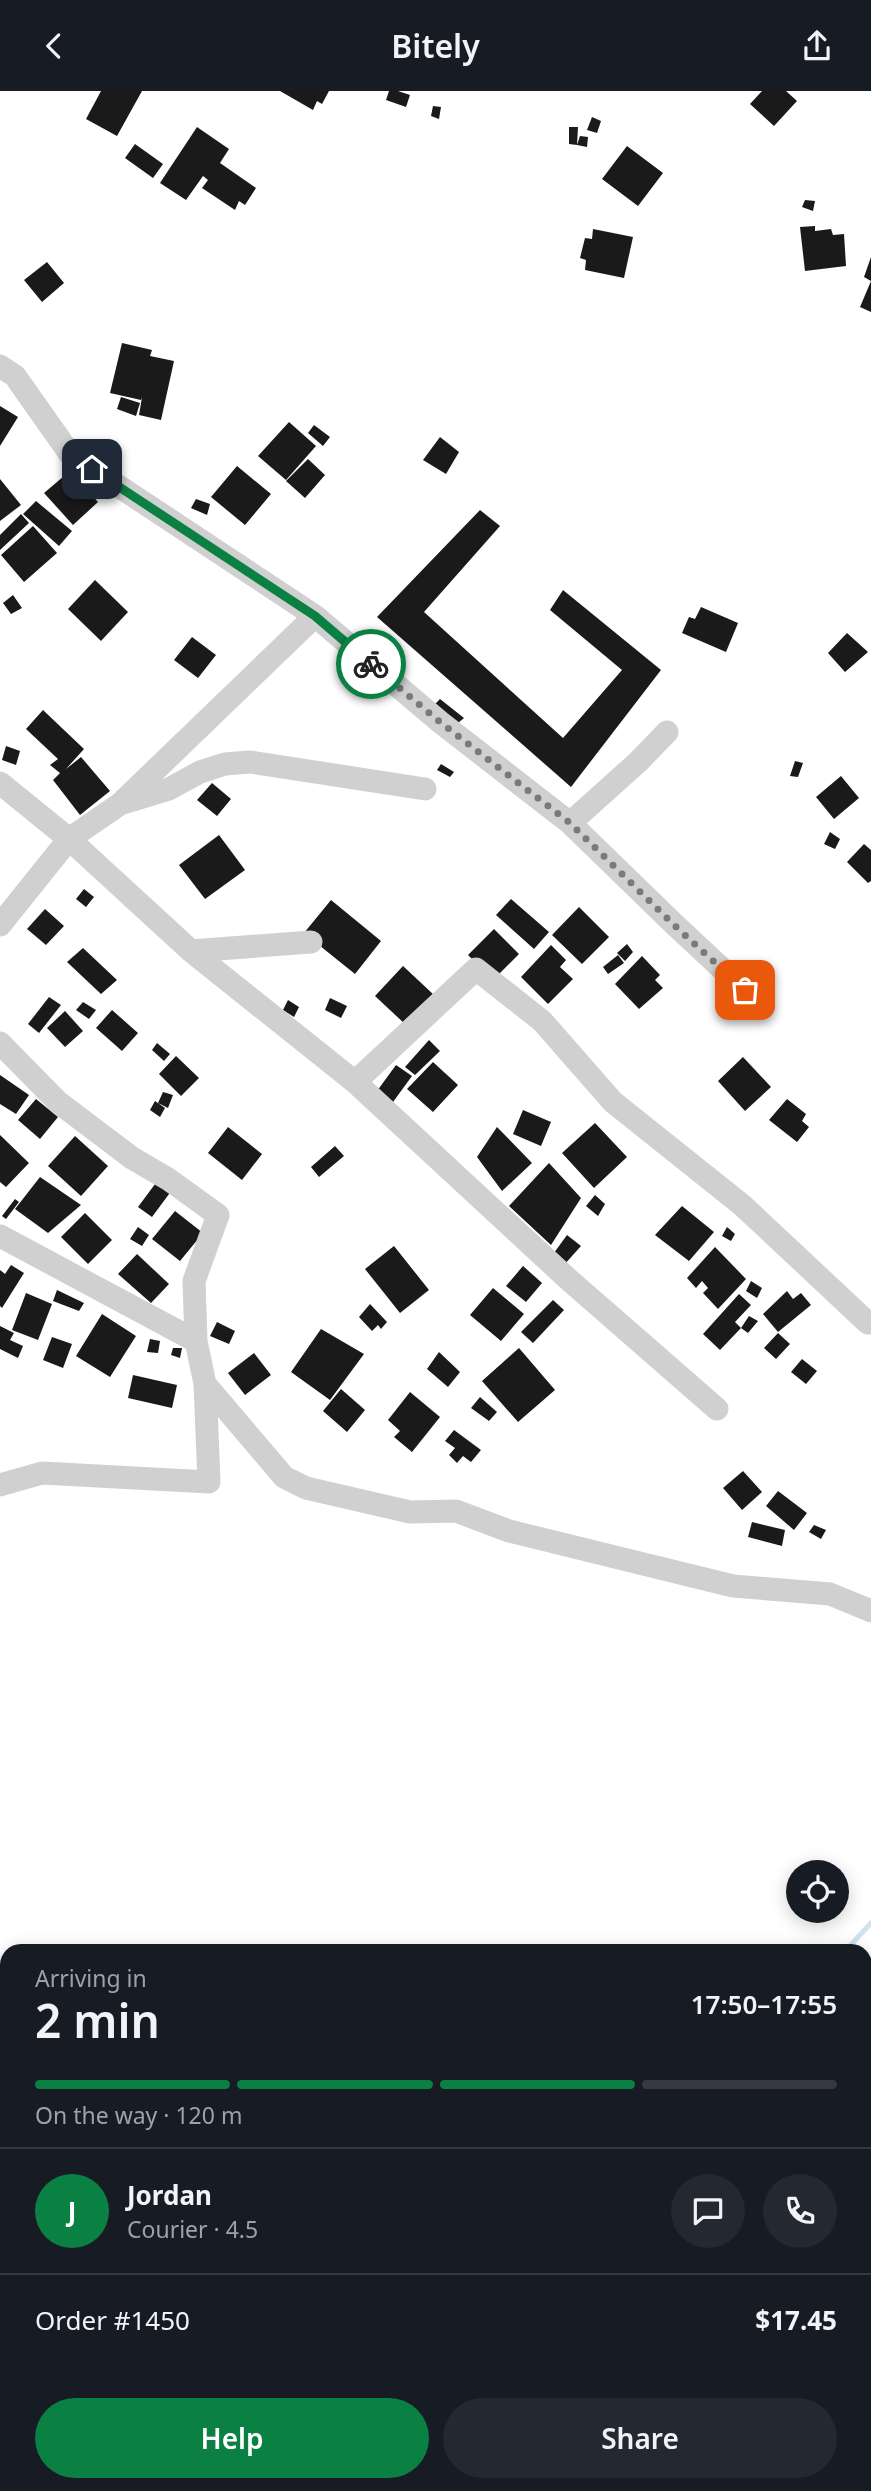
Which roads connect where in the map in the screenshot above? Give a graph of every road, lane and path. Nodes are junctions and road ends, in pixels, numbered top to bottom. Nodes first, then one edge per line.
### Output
1 (0, 366) edge
2 (315, 616) junction
3 (667, 732) dead end
4 (0, 783) edge
5 (425, 789) dead end
6 (120, 804) junction
7 (570, 823) junction
8 (69, 839) junction
9 (0, 925) edge
10 (311, 942) dead end
11 (191, 951) junction
12 (763, 1007) dead end
13 (0, 1044) edge
14 (355, 1083) junction
15 (0, 1236) edge
16 (868, 1323) dead end
17 (196, 1341) junction
18 (205, 1384) junction
19 (717, 1409) dead end
20 (0, 1485) edge
21 (871, 1611) edge

1 - 2 street
2 - 6 street
2 - 7 street
3 - 7 street
4 - 8 street
5 - 6 street
6 - 8 street
7 - 12 street
8 - 9 street
8 - 11 street
10 - 11 street
11 - 14 street
13 - 17 street
14 - 16 street
14 - 19 street
15 - 17 street
17 - 18 street
18 - 20 street
18 - 21 street

